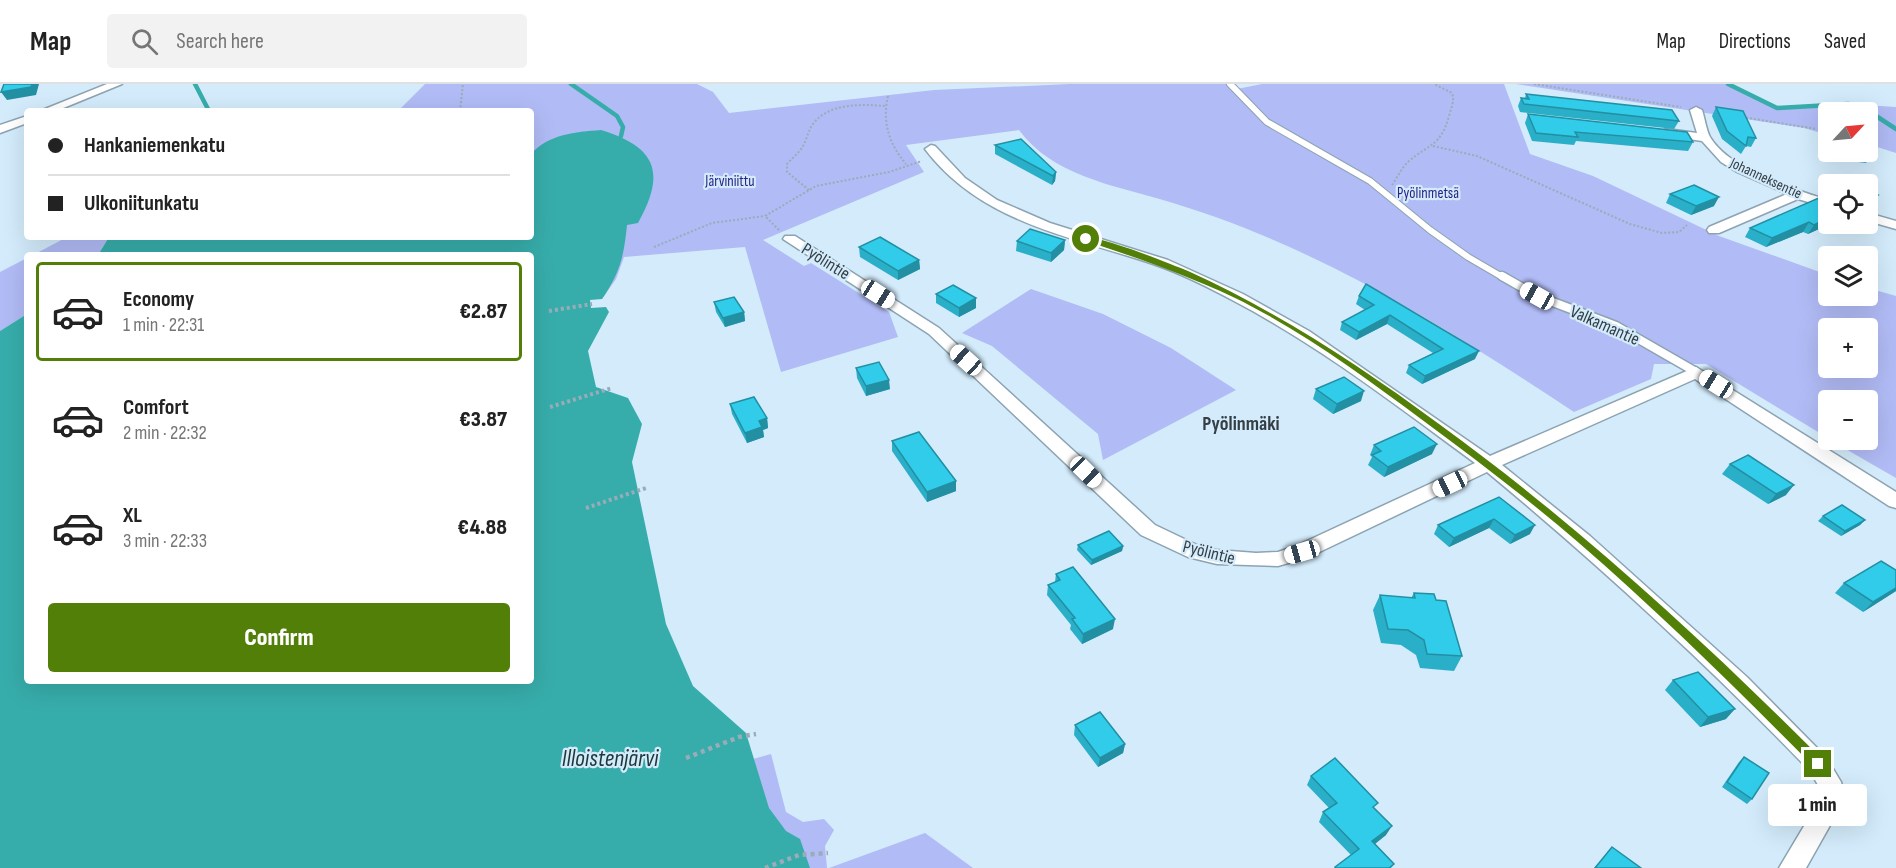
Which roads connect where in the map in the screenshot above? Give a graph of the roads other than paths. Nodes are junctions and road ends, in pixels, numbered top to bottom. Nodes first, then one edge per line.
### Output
1 (117, 84) edge
2 (1230, 84) edge
3 (54, 108) edge
4 (1696, 110) road end
5 (24, 120) edge
6 (0, 129) edge
7 (1648, 131) edge
8 (1705, 138) junction
9 (930, 149) dead end
10 (1798, 194) junction
11 (1818, 201) edge
12 (1878, 220) edge
13 (1896, 225) edge
14 (1714, 230) dead end
15 (787, 236) road end
16 (1696, 372) junction
17 (1490, 465) junction
18 (1896, 501) edge
19 (1792, 868) edge

1 - 3 street
2 - 16 lane, Valkamantie
4 - 8 street, Johanneksentie
5 - 6 street
7 - 8 street
8 - 10 street, Johanneksentie
9 - 17 street
10 - 11 street, Johanneksentie
10 - 14 street
12 - 13 street
15 - 17 street, Pyölintie
16 - 17 street, Pyölintie
16 - 18 street, Valkamantie
17 - 19 street

